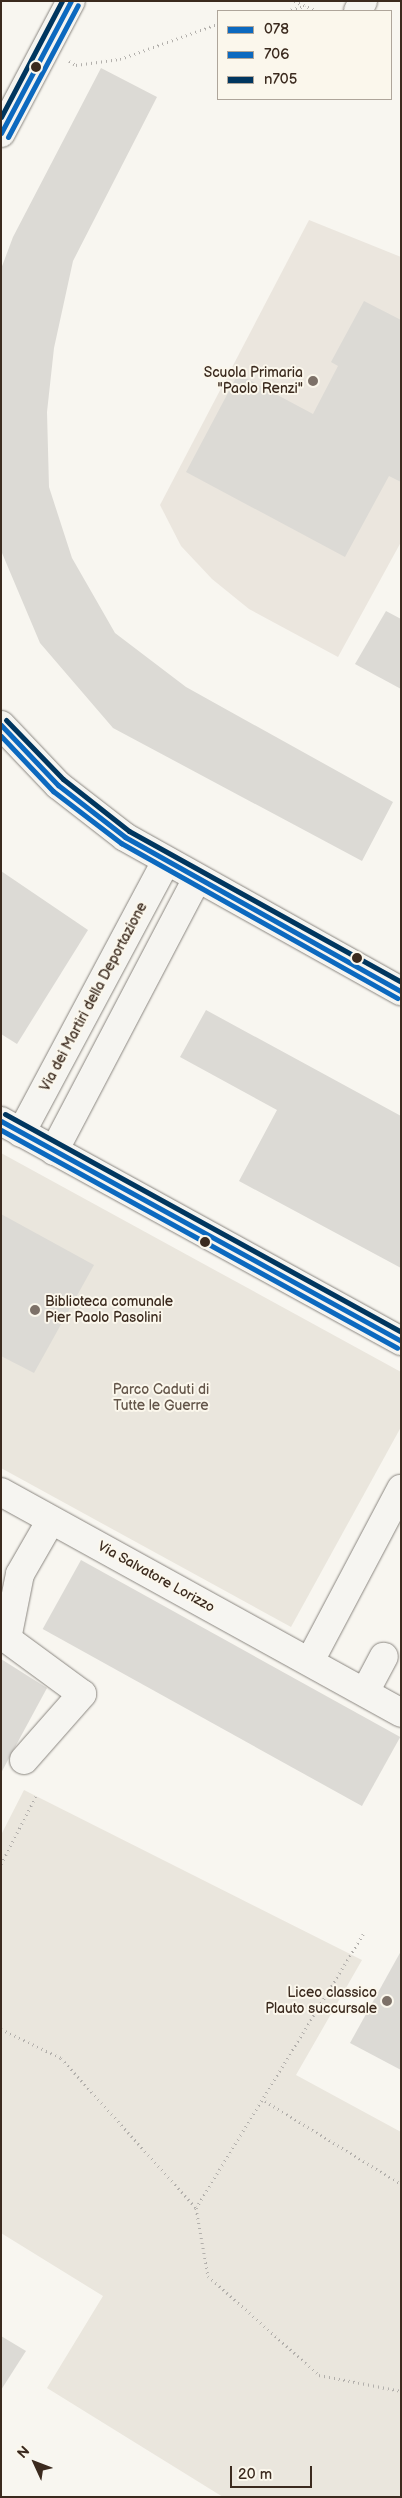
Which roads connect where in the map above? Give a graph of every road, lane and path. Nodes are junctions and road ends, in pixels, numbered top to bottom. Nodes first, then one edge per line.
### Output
1 (71, 1) edge
2 (294, 1) edge
3 (300, 1) edge
4 (306, 6) junction
5 (290, 10) edge
6 (316, 10) edge
7 (217, 24) edge
8 (47, 48) junction
9 (1, 133) edge
10 (1, 725) edge
11 (166, 862) junction
12 (196, 880) junction
13 (401, 991) edge
14 (11, 1127) edge
15 (54, 1151) junction
16 (401, 1341) edge
17 (401, 1490) edge
18 (1, 1492) edge
19 (51, 1520) junction
20 (384, 1658) dead end
21 (310, 1661) junction
22 (365, 1692) junction
23 (401, 1713) edge
24 (24, 1760) dead end
25 (36, 1796) dead end
26 (1, 1864) edge
27 (363, 1934) dead end
28 (1, 2029) edge
29 (265, 2101) junction
30 (401, 2184) edge
31 (196, 2208) junction
32 (401, 2391) edge

1 - 8 street
2 - 4 path
3 - 4 path
4 - 5 path
4 - 6 path
7 - 8 path
8 - 9 street
10 - 11 street
11 - 12 street
11 - 14 street, Via dei Martiri della Deportazione
12 - 13 street
12 - 15 street
14 - 15 street
15 - 16 street
17 - 21 street
18 - 19 street, Via Salvatore Lorizzo
19 - 21 street, Via Salvatore Lorizzo
19 - 24 street
20 - 22 street
21 - 22 street, Via Salvatore Lorizzo
22 - 23 street, Via Salvatore Lorizzo
25 - 26 path
27 - 29 path
28 - 31 path
29 - 30 path
29 - 31 path
31 - 32 path

